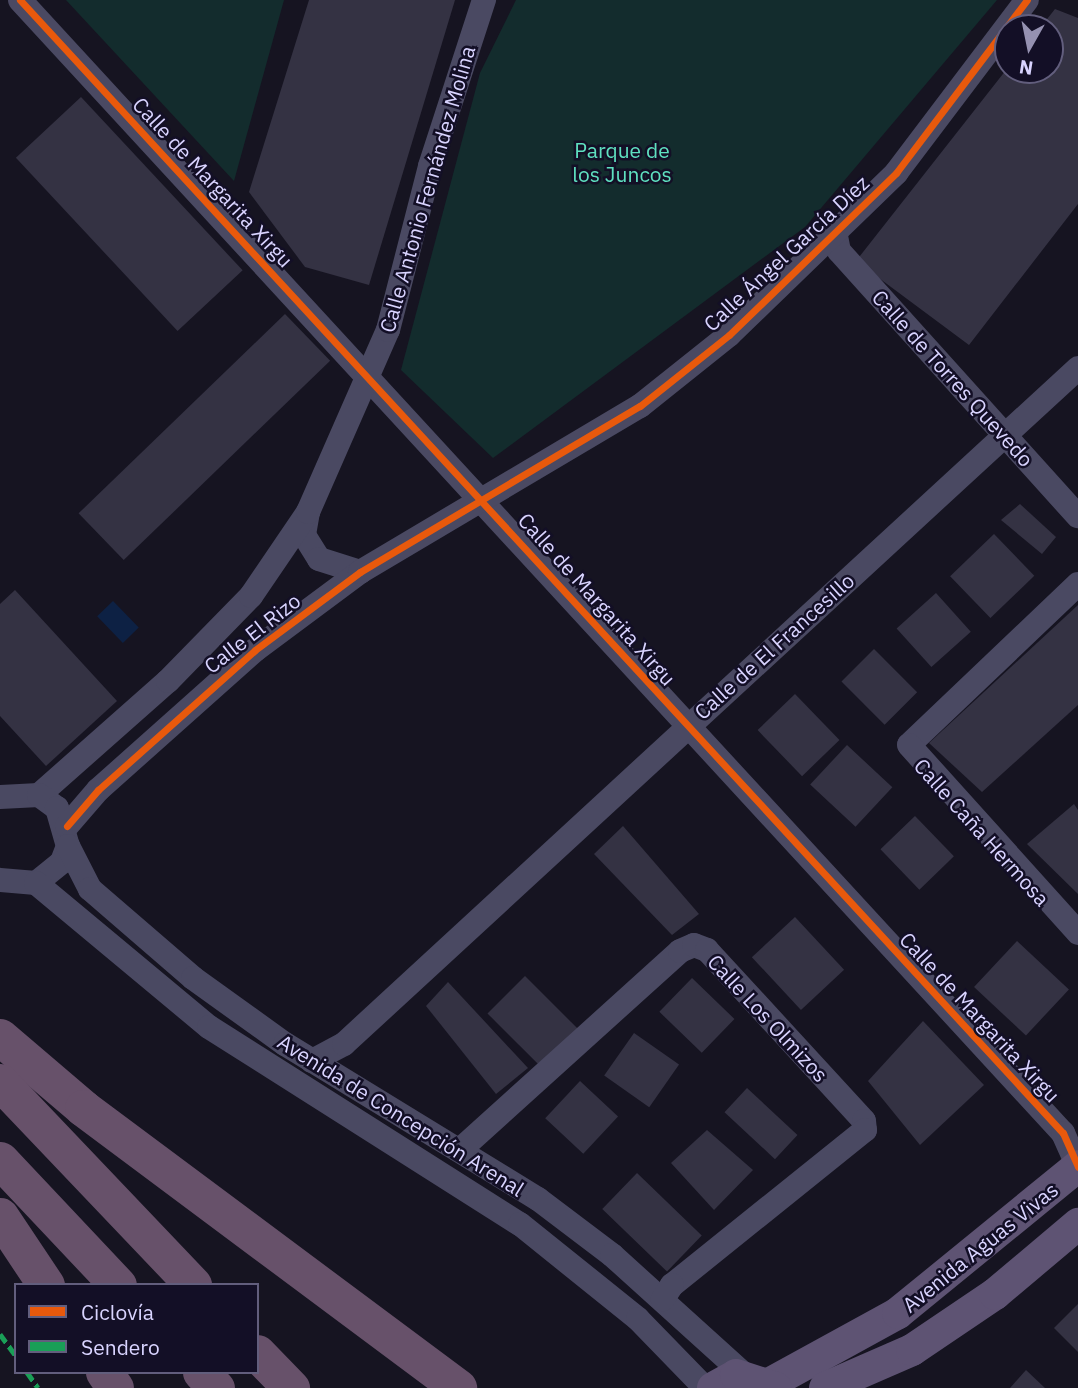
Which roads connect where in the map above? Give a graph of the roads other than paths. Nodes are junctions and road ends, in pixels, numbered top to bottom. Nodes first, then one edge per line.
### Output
1 (20, 0) edge
2 (484, 0) edge
3 (1027, 0) edge
4 (836, 236) junction
5 (1078, 368) edge
6 (371, 379) junction
7 (1005, 435) junction
8 (484, 502) junction
9 (308, 512) junction
10 (1078, 516) edge
11 (360, 572) junction
12 (1078, 584) edge
13 (688, 725) junction
14 (4, 791) edge
15 (39, 795) junction
16 (67, 836) junction
17 (0, 880) edge
18 (36, 883) junction
19 (1078, 933) edge
20 (0, 1037) edge
21 (313, 1062) junction
22 (0, 1082) edge
23 (461, 1149) junction
24 (0, 1160) edge
25 (1078, 1167) edge
26 (0, 1216) edge
27 (1078, 1224) edge
28 (45, 1283) edge
29 (116, 1283) edge
30 (190, 1283) edge
31 (663, 1299) junction
32 (259, 1355) edge
33 (203, 1374) edge
34 (764, 1383) edge
35 (216, 1388) edge
36 (291, 1388) edge
37 (458, 1388) edge
38 (705, 1388) edge
39 (713, 1388) edge
40 (825, 1388) edge

1 - 6 street, Calle de Margarita Xirgu
2 - 6 street, Calle Antonio Fernández Molina
3 - 4 street, Calle Ángel García Díez
4 - 7 street, Calle de Torres Quevedo
4 - 8 street, Calle Ángel García Díez
5 - 7 street, Calle de El Francesillo
6 - 8 street, Calle de Margarita Xirgu
6 - 9 street, Calle El Rizo
7 - 10 street, Calle de Torres Quevedo
7 - 13 street, Calle de El Francesillo
8 - 11 street, Calle El Rizo
8 - 13 street, Calle de Margarita Xirgu
9 - 11 street, Calle El Rizo
9 - 15 street, Calle El Rizo
11 - 16 street, Calle El Rizo
12 - 19 street, Calle Caña Hermosa
13 - 21 street, Calle de El Francesillo
13 - 25 street, Calle de Margarita Xirgu
14 - 15 street
15 - 16 street, Avenida de Concepción Arenal
16 - 18 street, Calle El Rizo
16 - 21 street, Avenida de Concepción Arenal
17 - 18 street
18 - 38 street, Avenida de Concepción Arenal
20 - 37 highway
21 - 23 street, Avenida de Concepción Arenal
22 - 30 highway
23 - 31 street, Avenida de Concepción Arenal
23 - 31 street, Calle Los Olmizos
24 - 29 highway
25 - 34 main road, Avenida Aguas Vivas
26 - 28 highway
27 - 40 main road, Avenida Aguas Vivas
31 - 34 street, Avenida de Concepción Arenal
32 - 36 highway
33 - 35 highway
34 - 39 main road, Avenida Aguas Vivas

